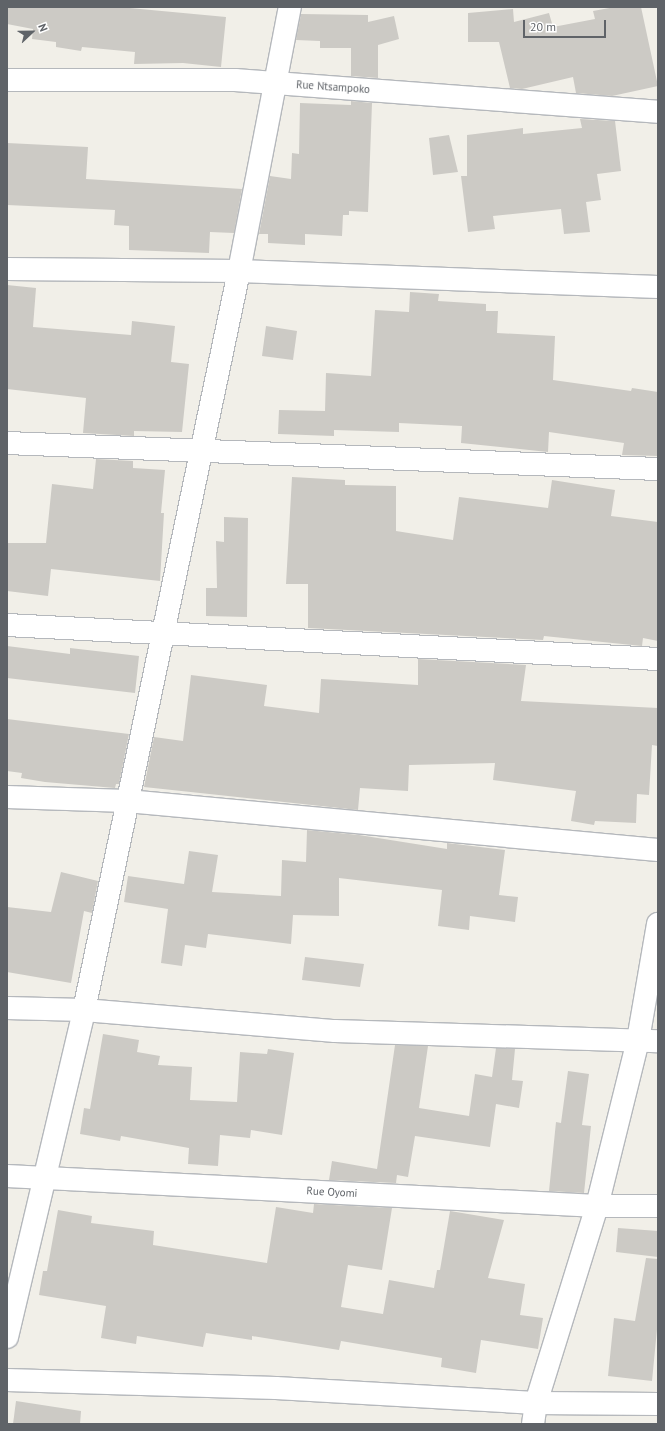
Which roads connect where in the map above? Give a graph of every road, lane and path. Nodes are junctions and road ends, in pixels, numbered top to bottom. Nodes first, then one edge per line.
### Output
1 (290, 7) edge
2 (7, 80) edge
3 (274, 83) junction
4 (658, 112) edge
5 (7, 269) edge
6 (239, 271) junction
7 (658, 287) edge
8 (7, 443) edge
9 (201, 452) junction
10 (658, 469) edge
11 (7, 625) edge
12 (162, 632) junction
13 (658, 659) edge
14 (7, 796) edge
15 (126, 801) junction
16 (658, 850) edge
17 (658, 924) edge
18 (7, 1008) edge
19 (84, 1010) junction
20 (648, 1040) edge
21 (7, 1176) edge
22 (45, 1178) junction
23 (597, 1206) junction
24 (658, 1206) edge
25 (7, 1337) edge
26 (7, 1380) edge
27 (536, 1403) junction
28 (658, 1404) edge
29 (533, 1424) edge

1 - 3 street
2 - 3 street, Rue Ntsampoko
3 - 4 street, Rue Ntsampoko
3 - 6 street
5 - 6 street
6 - 7 street
6 - 9 street
8 - 9 street
9 - 10 street
9 - 12 street
11 - 12 street
12 - 13 street
12 - 15 street
14 - 15 street
15 - 16 street
15 - 19 street
17 - 20 street
18 - 19 street
19 - 20 street
19 - 22 street
20 - 23 street
21 - 22 street, Rue Oyomi
22 - 23 street, Rue Oyomi
22 - 25 street
23 - 24 street, Rue Oyomi
23 - 27 street
26 - 27 street
27 - 28 street
27 - 29 street

